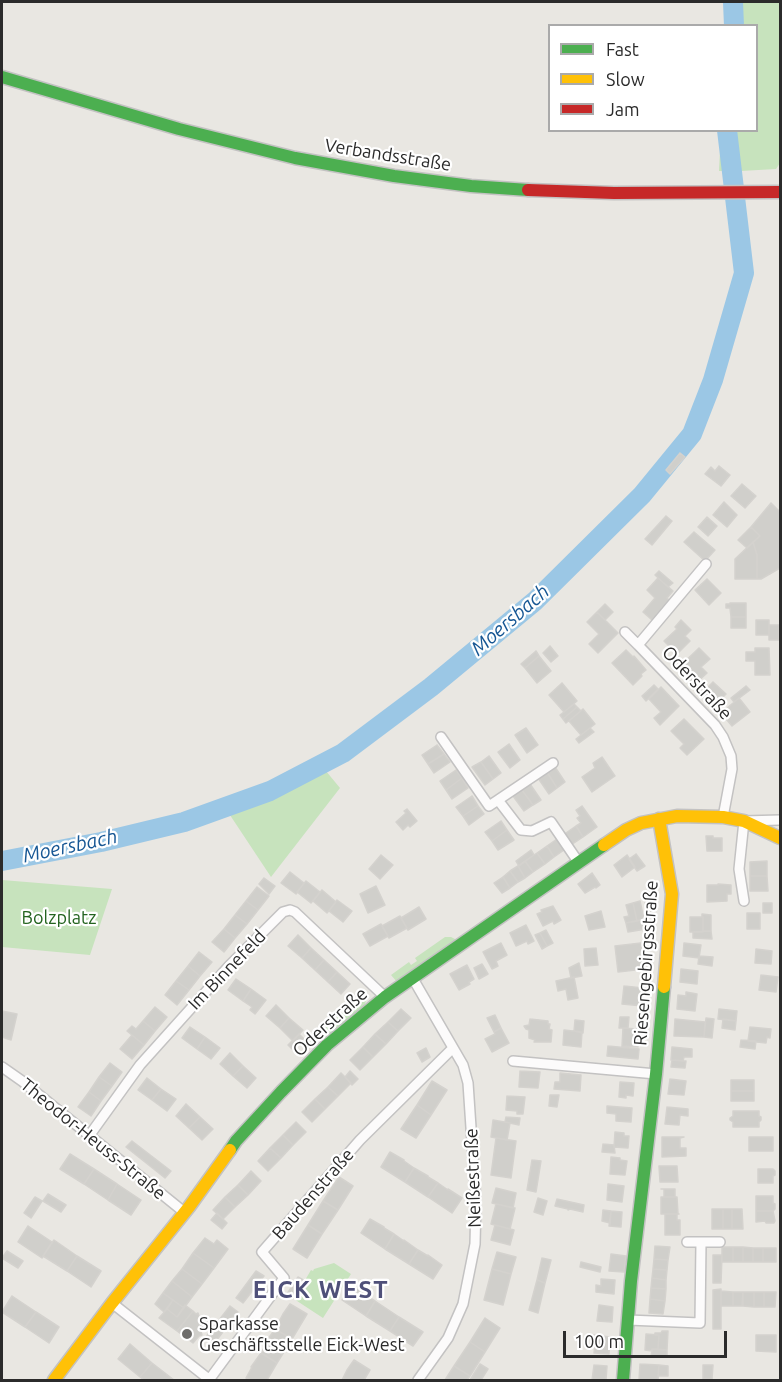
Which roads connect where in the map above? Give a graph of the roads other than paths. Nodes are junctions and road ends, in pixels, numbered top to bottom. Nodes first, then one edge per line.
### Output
1 (2, 77) edge
2 (780, 192) edge
3 (706, 564) dead end
4 (625, 632) dead end
5 (638, 645) junction
6 (441, 737) dead end
7 (553, 763) dead end
8 (498, 800) junction
9 (723, 817) junction
10 (659, 819) junction
11 (780, 820) edge
12 (744, 821) junction
13 (780, 838) edge
14 (579, 863) junction
15 (744, 901) dead end
16 (412, 977) junction
17 (385, 997) junction
18 (453, 1048) junction
19 (513, 1061) dead end
20 (2, 1067) edge
21 (656, 1074) junction
22 (89, 1137) junction
23 (184, 1212) junction
24 (687, 1242) dead end
25 (701, 1242) junction
26 (720, 1242) dead end
27 (112, 1303) junction
28 (628, 1320) junction
29 (54, 1380) edge
30 (210, 1380) edge
31 (418, 1380) edge
32 (623, 1380) edge

1 - 2 street, Verbandsstraße
3 - 5 street, Oderstraße
4 - 5 street, Oderstraße
5 - 9 street, Oderstraße
6 - 8 street
7 - 8 street
8 - 14 street
9 - 10 street, Oderstraße
9 - 12 street, Oderstraße
10 - 14 street, Oderstraße
10 - 21 street, Riesengebirgsstraße
11 - 12 street, Oderstraße
12 - 13 street, Oderstraße
12 - 15 street
14 - 16 street, Oderstraße
16 - 17 street, Oderstraße
16 - 18 street, Neißestraße
17 - 22 street, Im Binnefeld
17 - 23 street, Oderstraße
18 - 30 street, Baudenstraße
18 - 31 street, Neißestraße
19 - 21 street, Riesengebirgsstraße
20 - 22 street, Theodor-Heuss-Straße
21 - 28 street, Riesengebirgsstraße
22 - 23 street, Theodor-Heuss-Straße
23 - 27 street, Oderstraße
24 - 25 street
25 - 26 street
25 - 28 street
27 - 29 street, Oderstraße
27 - 30 street
28 - 32 street, Riesengebirgsstraße

